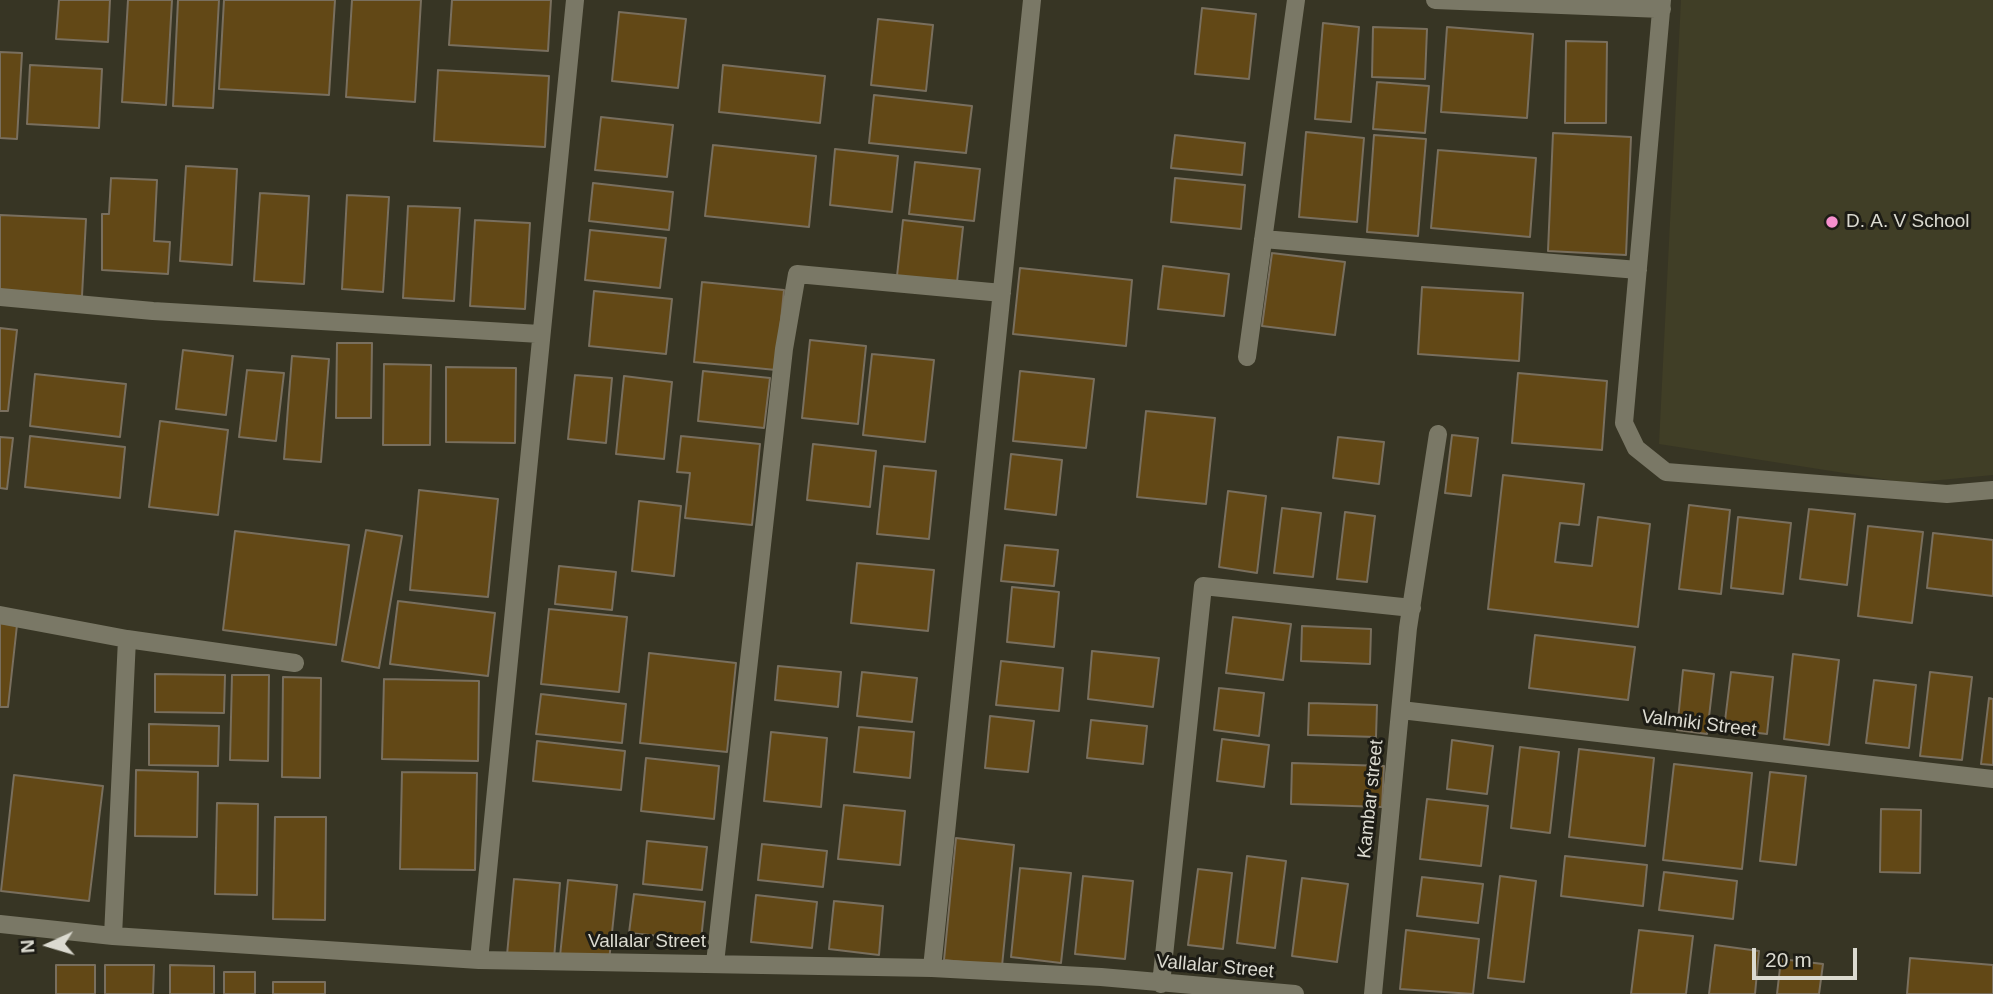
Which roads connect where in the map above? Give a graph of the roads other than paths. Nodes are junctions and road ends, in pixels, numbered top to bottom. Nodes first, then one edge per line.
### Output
1 (575, 0) edge
2 (1032, 0) edge
3 (1296, 0) edge
4 (1436, 0) edge
5 (1662, 4) edge
6 (1263, 239) junction
7 (1638, 270) junction
8 (1002, 293) junction
9 (0, 297) edge
10 (540, 334) junction
11 (1247, 357) dead end
12 (1438, 434) dead end
13 (1993, 490) edge
14 (1412, 608) junction
15 (0, 615) edge
16 (127, 639) junction
17 (295, 663) dead end
18 (1401, 710) junction
19 (1993, 779) edge
20 (0, 925) edge
21 (113, 936) junction
22 (480, 960) junction
23 (715, 963) junction
24 (932, 968) junction
25 (1161, 984) junction
26 (1101, 986) edge
27 (1295, 994) edge
28 (1373, 994) edge

1 - 10 street
2 - 8 street
3 - 6 street
4 - 5 street
5 - 7 street
6 - 7 street
6 - 11 street
7 - 13 street
8 - 23 street
8 - 24 street
9 - 10 street
10 - 22 street
12 - 14 street, Kambar street
14 - 18 street, Kambar street
14 - 25 street
15 - 16 street
16 - 17 street
16 - 21 street
18 - 19 street, Valmiki Street
18 - 28 street, Kambar street
20 - 21 street, Vallalar Street
21 - 22 street, Vallalar Street
22 - 23 street, Vallalar Street
23 - 24 street, Vallalar Street
24 - 26 street, Vallalar Street
25 - 26 street, Vallalar Street
25 - 27 street, Vallalar Street

